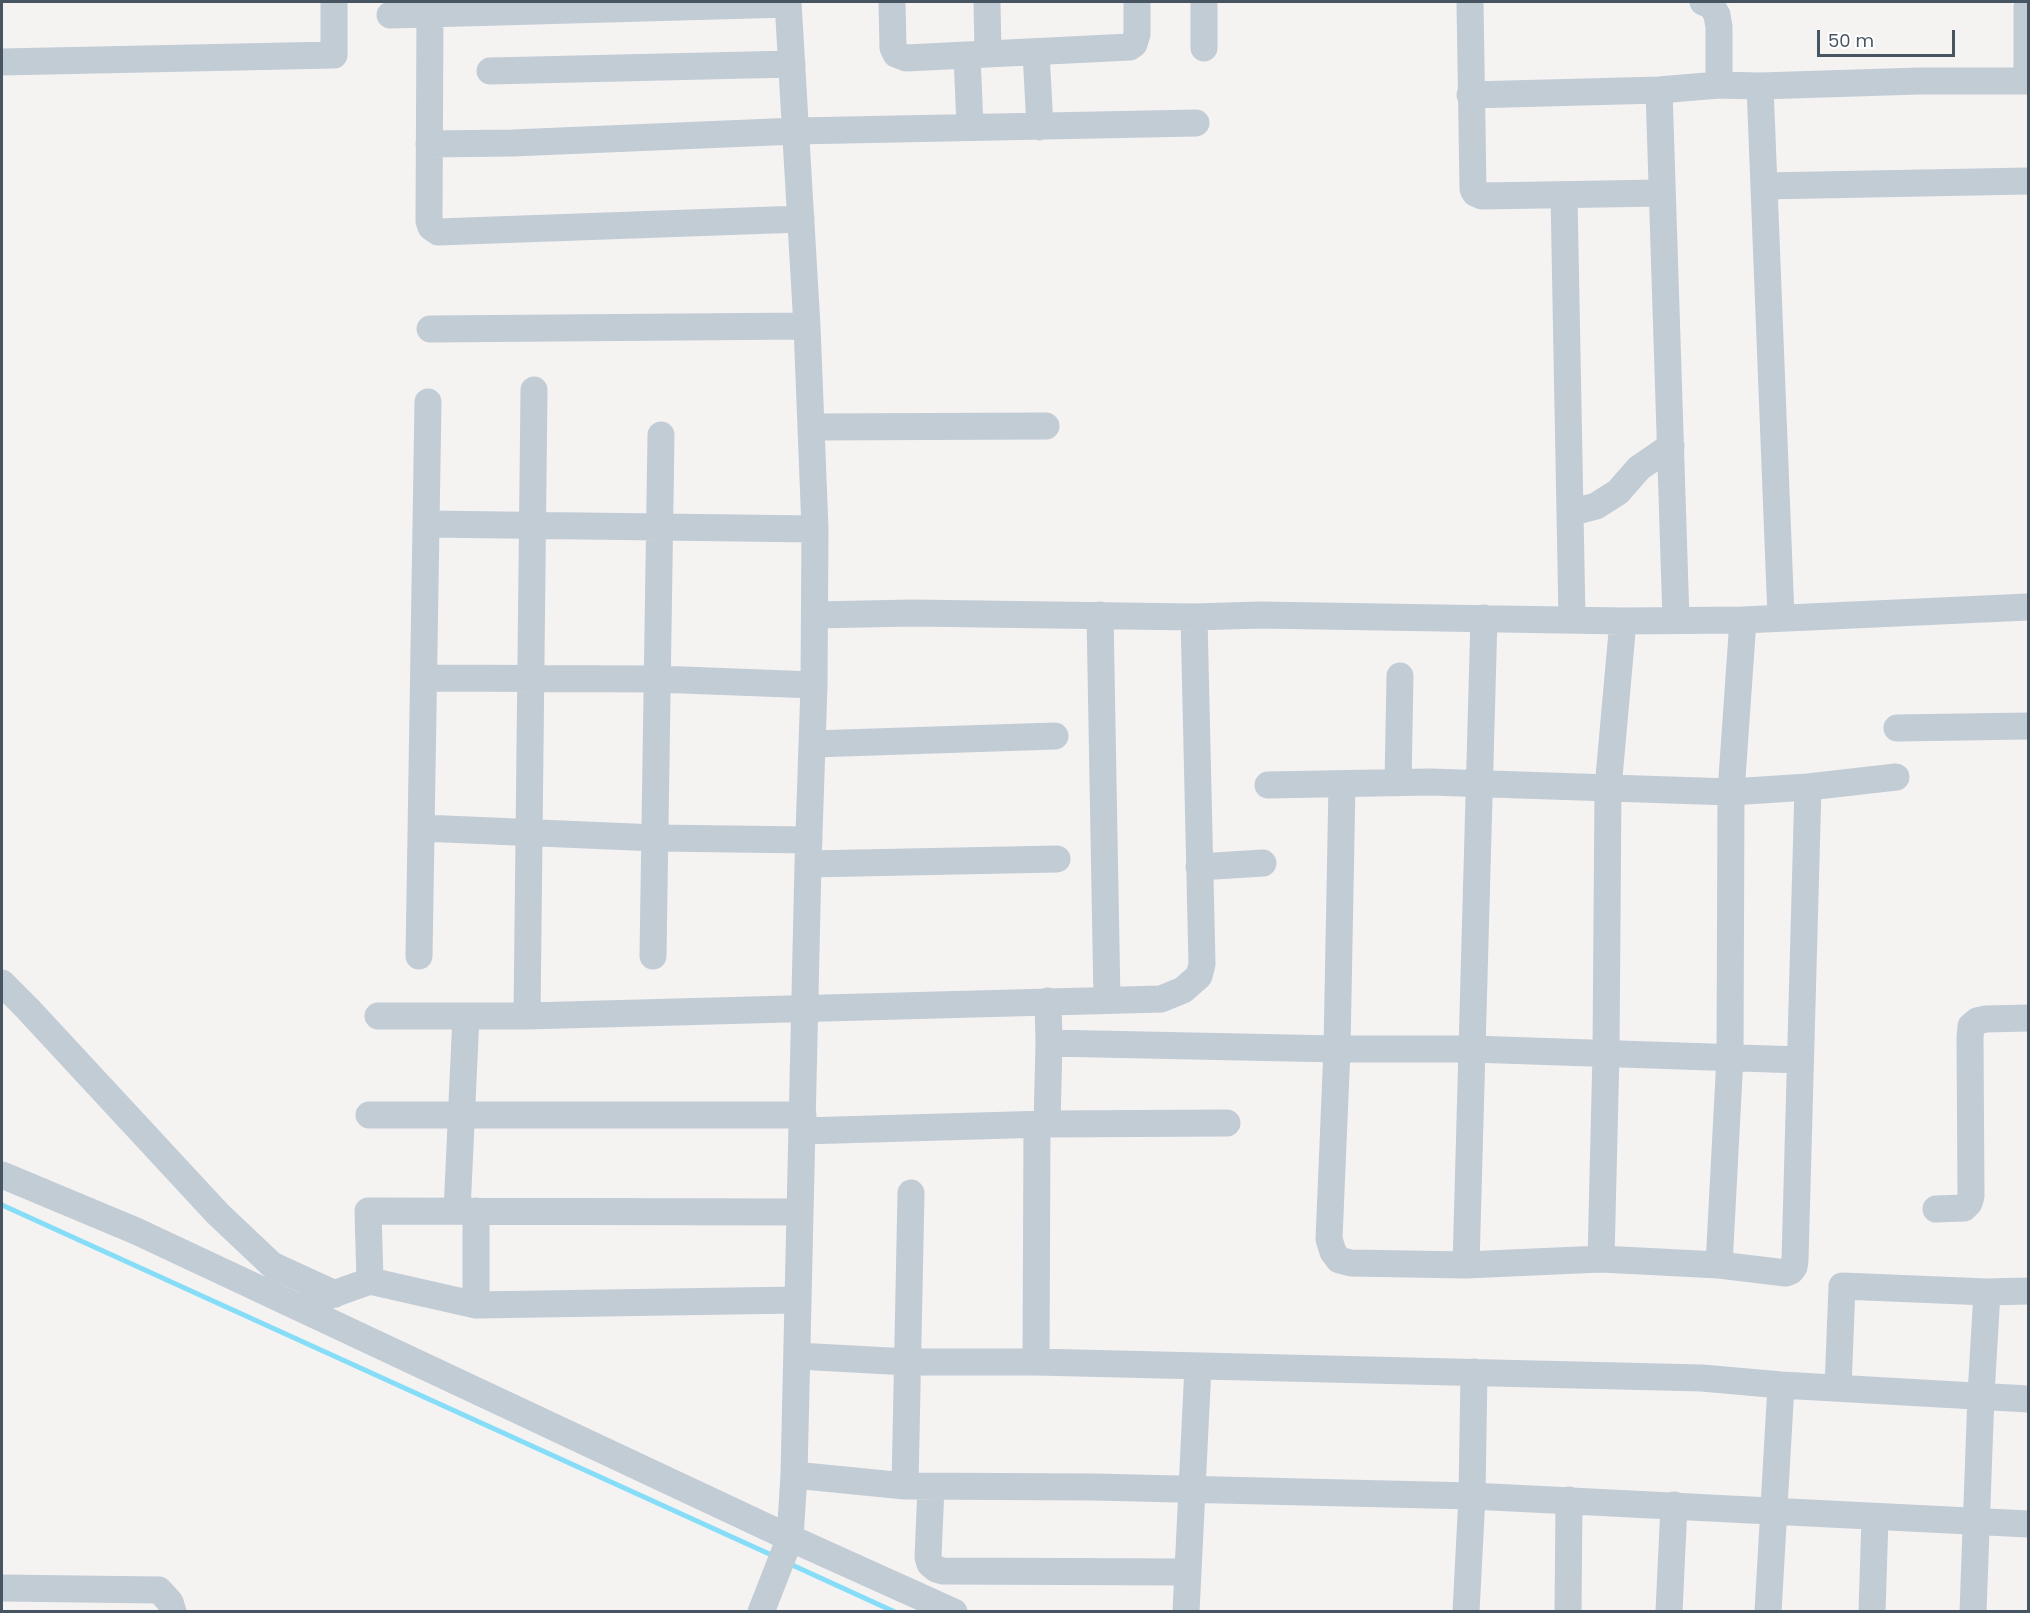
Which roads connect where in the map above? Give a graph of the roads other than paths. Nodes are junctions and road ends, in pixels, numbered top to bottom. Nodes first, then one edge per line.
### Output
1 (334, 2) edge
2 (892, 2) edge
3 (987, 2) edge
4 (1137, 2) edge
5 (1204, 2) edge
6 (1470, 2) edge
7 (1702, 2) edge
8 (788, 3) edge
9 (673, 4) edge
10 (575, 6) edge
11 (476, 7) edge
12 (2027, 7) edge
13 (413, 11) edge
14 (1204, 48) dead end
15 (1036, 52) junction
16 (977, 55) junction
17 (2, 62) edge
18 (792, 64) junction
19 (490, 71) dead end
20 (2028, 81) edge
21 (1719, 85) junction
22 (1760, 86) junction
23 (1659, 90) junction
24 (1470, 95) junction
25 (1196, 123) dead end
26 (970, 127) junction
27 (1040, 127) junction
28 (796, 131) junction
29 (429, 144) junction
30 (2028, 181) edge
31 (1764, 186) junction
32 (1662, 193) junction
33 (1564, 195) junction
34 (801, 219) junction
35 (807, 326) junction
36 (430, 329) dead end
37 (534, 390) dead end
38 (428, 402) dead end
39 (1046, 426) dead end
40 (811, 427) junction
41 (661, 435) dead end
42 (1671, 446) junction
43 (1570, 513) junction
44 (427, 524) junction
45 (533, 526) junction
46 (659, 527) junction
47 (815, 529) junction
48 (2028, 607) edge
49 (815, 615) junction
50 (1100, 615) junction
51 (1194, 617) junction
52 (1781, 617) junction
53 (1484, 618) junction
54 (1572, 619) junction
55 (1676, 620) junction
56 (1743, 620) junction
57 (1623, 621) junction
58 (1400, 676) dead end
59 (424, 678) junction
60 (532, 678) junction
61 (657, 679) junction
62 (814, 685) junction
63 (2028, 726) edge
64 (1897, 728) dead end
65 (1055, 736) dead end
66 (813, 744) junction
67 (1896, 777) dead end
68 (1398, 783) junction
69 (1342, 784) junction
70 (1268, 785) dead end
71 (1480, 785) junction
72 (1808, 786) junction
73 (1608, 788) junction
74 (1731, 792) junction
75 (422, 828) junction
76 (529, 834) junction
77 (656, 838) junction
78 (808, 852) junction
79 (1057, 859) dead end
80 (1263, 863) dead end
81 (1199, 867) junction
82 (420, 956) dead end
83 (653, 956) dead end
84 (2, 983) edge
85 (1107, 1000) junction
86 (1048, 1001) junction
87 (805, 1008) junction
88 (466, 1016) junction
89 (527, 1016) junction
90 (378, 1017) dead end
91 (2028, 1018) edge
92 (1049, 1042) junction
93 (1336, 1049) junction
94 (1470, 1049) junction
95 (1606, 1053) junction
96 (1730, 1057) junction
97 (1800, 1060) junction
98 (369, 1114) dead end
99 (461, 1115) junction
100 (1227, 1122) dead end
101 (802, 1123) junction
102 (1042, 1125) junction
103 (2, 1175) edge
104 (911, 1193) dead end
105 (1936, 1209) dead end
106 (466, 1211) junction
107 (801, 1212) junction
108 (1601, 1259) junction
109 (1466, 1265) junction
110 (1719, 1265) junction
111 (370, 1281) junction
112 (2028, 1291) edge
113 (1987, 1292) junction
114 (335, 1294) junction
115 (798, 1300) junction
116 (476, 1305) junction
117 (300, 1306) junction
118 (797, 1356) junction
119 (908, 1362) junction
120 (1036, 1362) junction
121 (1198, 1366) junction
122 (1474, 1372) junction
123 (1781, 1385) junction
124 (1838, 1388) junction
125 (1981, 1395) junction
126 (2028, 1399) edge
127 (794, 1475) junction
128 (904, 1486) junction
129 (931, 1486) junction
130 (1192, 1491) junction
131 (1472, 1496) junction
132 (1569, 1500) junction
133 (1674, 1506) junction
134 (1774, 1512) junction
135 (1875, 1517) junction
136 (1976, 1522) junction
137 (2028, 1524) edge
138 (789, 1541) junction
139 (1187, 1572) junction
140 (2, 1588) edge
141 (173, 1611) edge
142 (761, 1611) edge
143 (954, 1611) edge
144 (1186, 1611) edge
145 (1466, 1611) edge
146 (1568, 1611) edge
147 (1669, 1611) edge
148 (1768, 1611) edge
149 (1872, 1611) edge
150 (1973, 1611) edge

1 - 17 street
2 - 16 street
3 - 16 street
4 - 15 street
5 - 14 street
6 - 24 street
7 - 21 street
8 - 9 street
8 - 18 street
9 - 10 street
10 - 11 street
11 - 13 street
12 - 20 street
13 - 29 street
15 - 16 street
15 - 27 street
16 - 26 street
18 - 19 street
18 - 28 street
20 - 22 street
21 - 22 street
21 - 23 street
22 - 31 street
23 - 24 street
23 - 32 street
24 - 33 street
25 - 27 street
26 - 27 street
26 - 28 street
28 - 29 street
28 - 34 street
29 - 34 street
30 - 31 street
31 - 52 street
32 - 33 street
32 - 42 street
33 - 43 street
34 - 35 street
35 - 36 street
35 - 40 street
37 - 45 street
38 - 44 street
39 - 40 street
40 - 47 street
41 - 46 street
42 - 43 street
42 - 55 street
43 - 54 street
44 - 45 street
44 - 59 street
45 - 46 street
45 - 60 street
46 - 47 street
46 - 61 street
47 - 49 street
48 - 52 street
49 - 50 street
49 - 62 street
50 - 51 street
50 - 85 street
51 - 53 street
51 - 81 street
52 - 56 street
53 - 54 street
53 - 71 street
54 - 57 street
55 - 56 street
55 - 57 street
56 - 74 street
57 - 73 street
58 - 68 street
59 - 60 street
59 - 75 street
60 - 61 street
60 - 76 street
61 - 62 street
61 - 77 street
62 - 66 street
63 - 64 street
65 - 66 street
66 - 78 street
67 - 72 street
68 - 69 street
68 - 71 street
69 - 70 street
69 - 93 street
71 - 73 street
71 - 94 street
72 - 74 street
72 - 97 street
73 - 74 street
73 - 95 street
74 - 96 street
75 - 76 street
75 - 82 street
76 - 77 street
76 - 89 street
77 - 78 street
77 - 83 street
78 - 79 street
78 - 87 street
80 - 81 street
81 - 85 street
84 - 114 street
85 - 86 street
86 - 87 street
86 - 92 street
87 - 89 street
87 - 101 street
88 - 89 street
88 - 90 street
88 - 99 street
91 - 105 street
92 - 93 street
92 - 102 street
93 - 94 street
93 - 109 street
94 - 95 street
94 - 109 street
95 - 96 street
95 - 108 street
96 - 97 street
96 - 110 street
97 - 110 street
98 - 99 street
99 - 101 street
99 - 106 street
100 - 102 street
101 - 102 street
101 - 107 street
102 - 120 street
103 - 117 street
104 - 119 street
106 - 107 street
106 - 111 street
106 - 116 street
107 - 115 street
108 - 109 street
108 - 110 street
111 - 114 street
111 - 116 street
112 - 113 street
113 - 124 street
113 - 125 street
114 - 117 street
115 - 116 street
115 - 118 street
117 - 138 street
118 - 119 street
118 - 127 street
119 - 120 street
119 - 128 street
120 - 121 street
121 - 122 street
121 - 130 street
122 - 123 street
122 - 131 street
123 - 124 street
123 - 134 street
124 - 125 street
125 - 126 street
125 - 136 street
127 - 128 street
127 - 138 street
128 - 129 street
129 - 130 street
129 - 139 street
130 - 131 street
130 - 139 street
131 - 132 street
131 - 145 street
132 - 133 street
132 - 146 street
133 - 134 street
133 - 147 street
134 - 135 street
134 - 148 street
135 - 136 street
135 - 149 street
136 - 137 street
136 - 150 street
138 - 142 street
138 - 143 street
139 - 144 street
140 - 141 street

